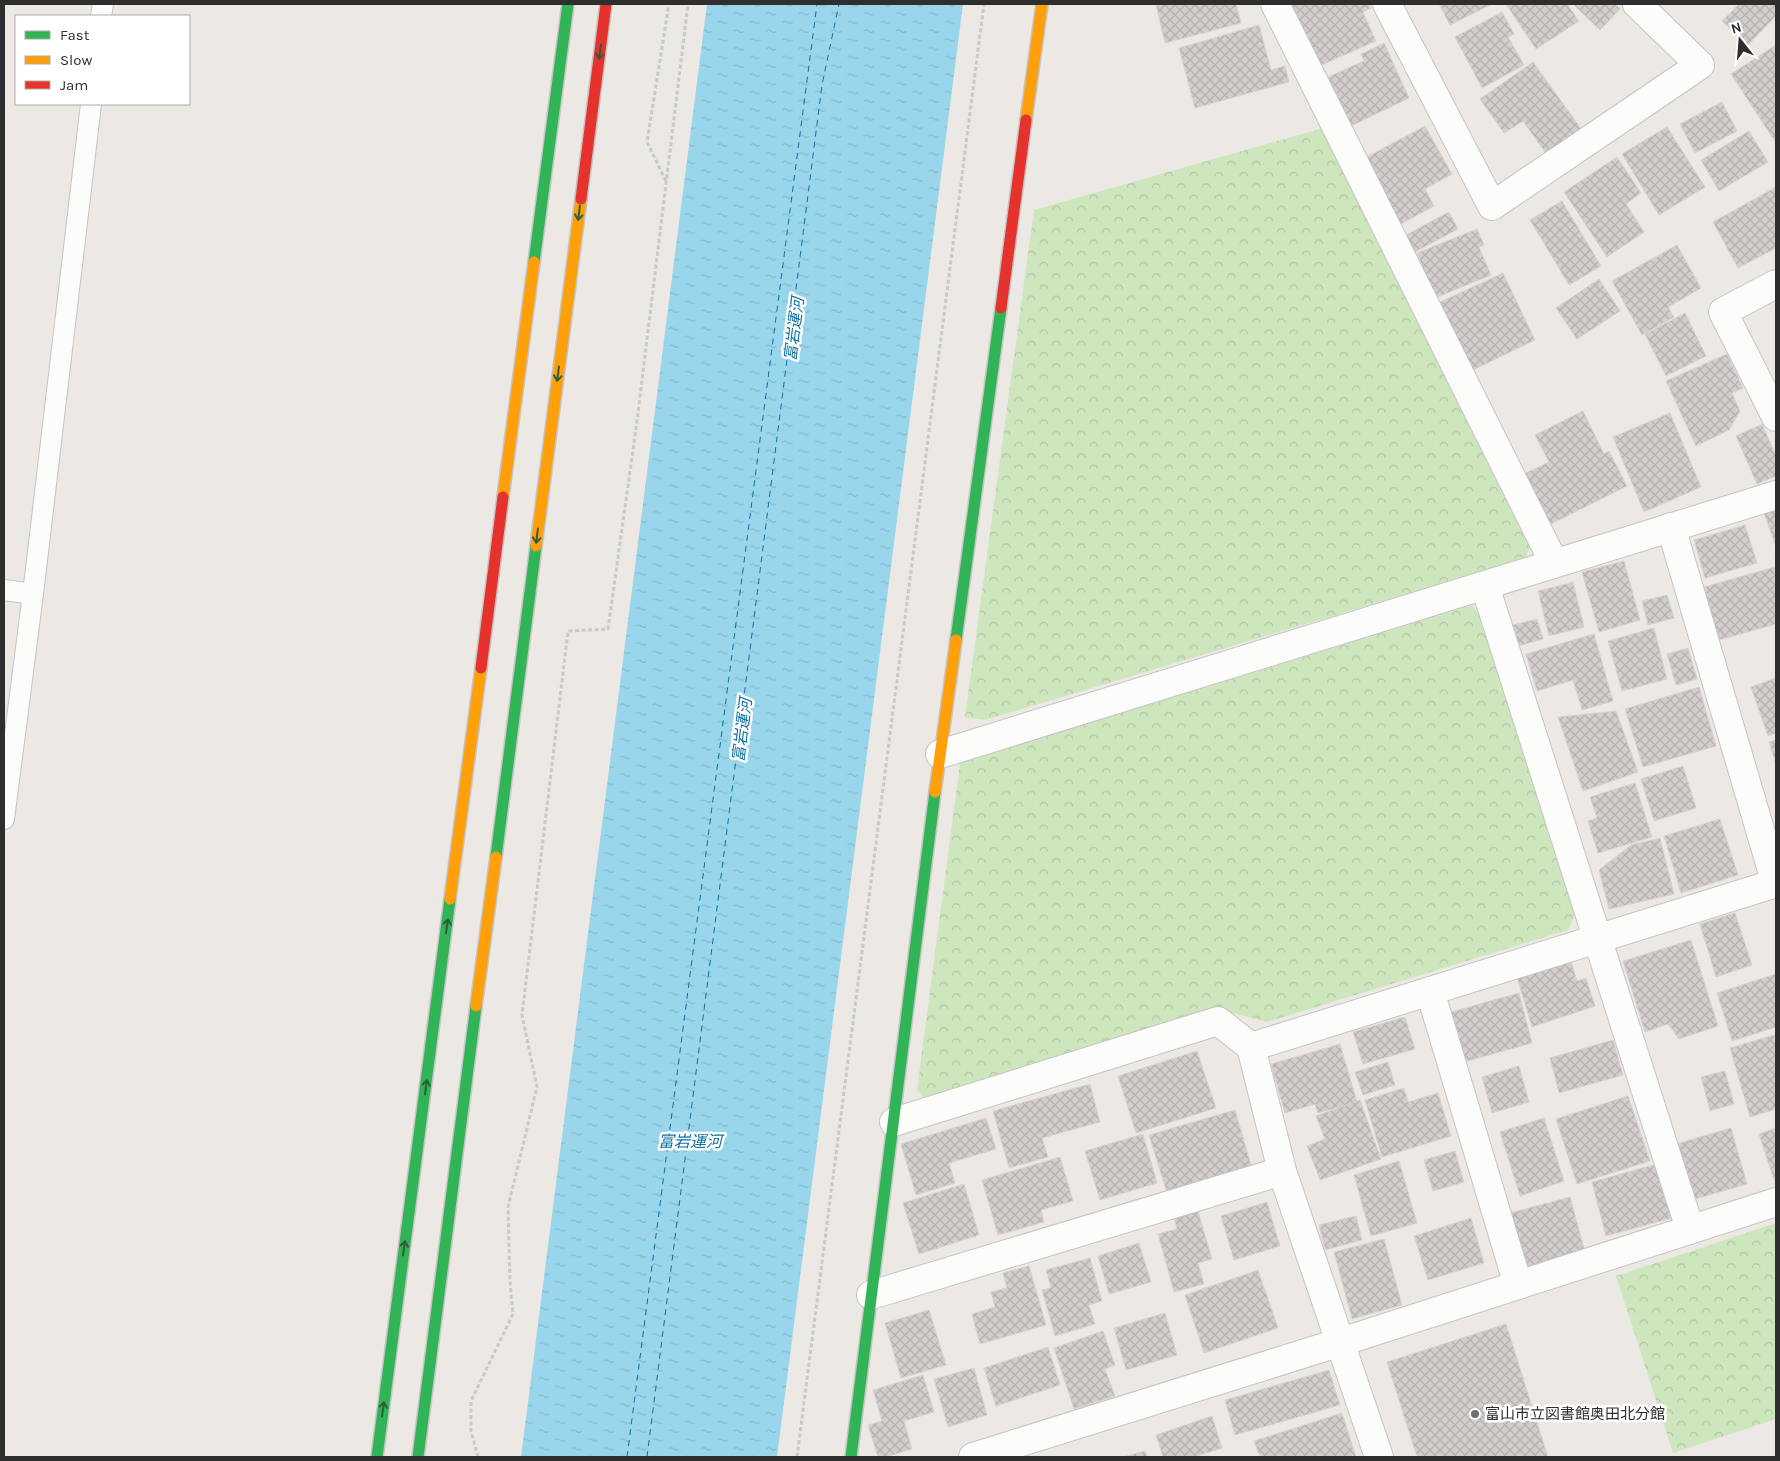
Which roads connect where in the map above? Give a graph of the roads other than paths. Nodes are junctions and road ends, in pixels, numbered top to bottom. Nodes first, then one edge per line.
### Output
1 (568, 4) edge
2 (606, 4) edge
3 (1042, 4) edge
4 (1275, 4) edge
5 (1387, 4) edge
6 (1637, 4) edge
7 (91, 105) edge
8 (1776, 284) edge
9 (1776, 417) edge
10 (1776, 494) edge
11 (1671, 527) junction
12 (1554, 563) junction
13 (1485, 586) junction
14 (4, 590) edge
15 (32, 594) junction
16 (11, 707) edge
17 (940, 754) junction
18 (4, 819) edge
19 (1776, 883) edge
20 (1598, 938) junction
21 (1430, 991) junction
22 (1251, 1047) junction
23 (894, 1122) junction
24 (1282, 1171) junction
25 (1776, 1202) edge
26 (1690, 1229) junction
27 (1518, 1285) junction
28 (871, 1295) junction
29 (1341, 1342) junction
30 (377, 1457) edge
31 (418, 1457) edge
32 (851, 1457) edge
33 (973, 1457) edge
34 (1379, 1457) edge

30 -> 1 street
2 -> 31 street
3 - 17 street
4 - 12 street
5 - 6 street
7 - 15 lane
8 - 9 street
10 - 11 street
11 - 12 street
11 - 19 street
12 - 13 street
13 - 17 street
13 - 20 street
14 - 15 lane
15 - 16 lane
16 - 18 lane
17 - 23 street
19 - 20 street
20 - 21 street
20 - 26 street
21 - 22 street
21 - 27 street
22 - 23 street
22 - 24 street
23 - 28 street
24 - 28 street
24 - 29 street
25 - 26 street
26 - 27 street
27 - 29 street
28 - 32 street
29 - 33 street
29 - 34 street

